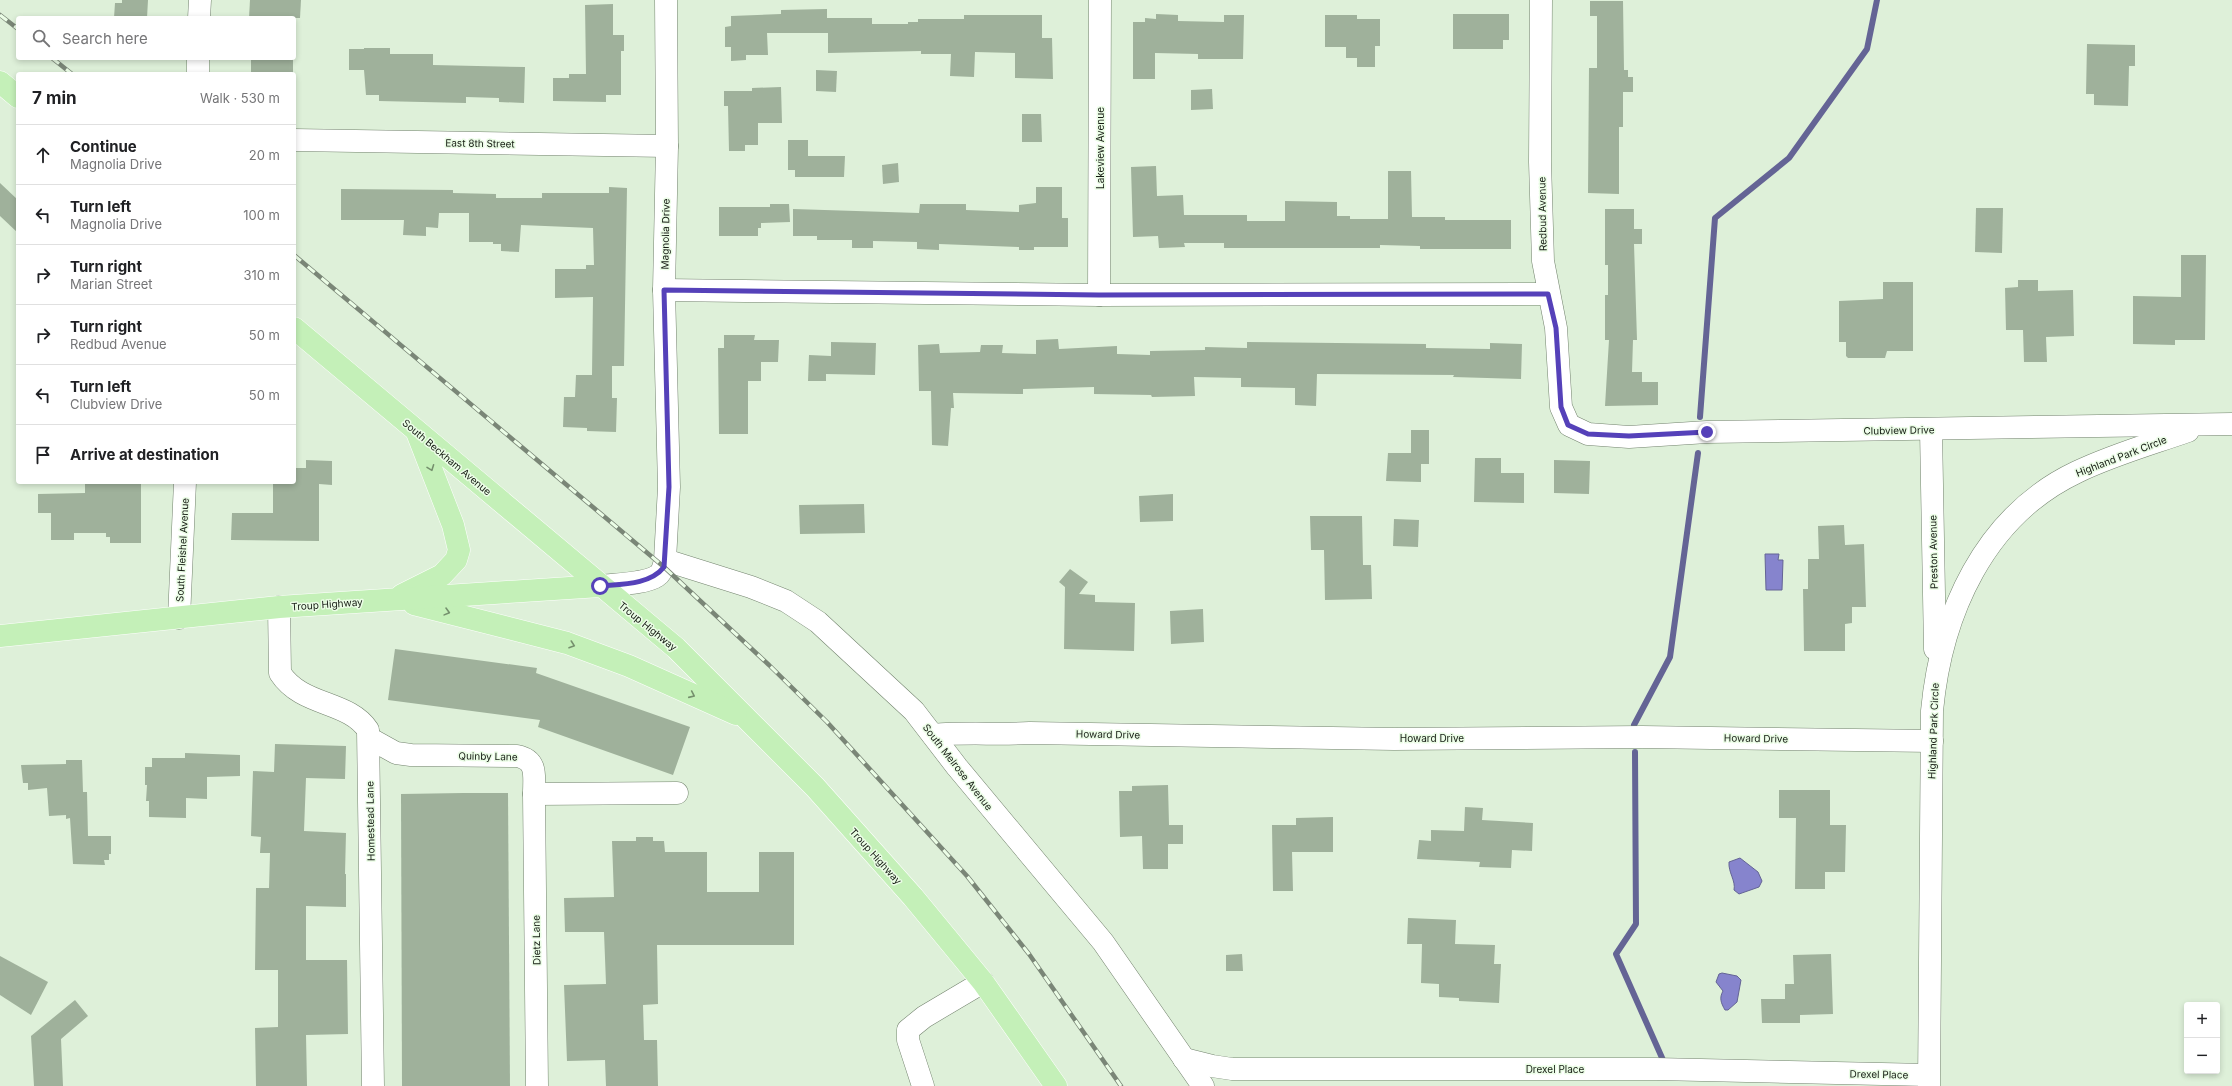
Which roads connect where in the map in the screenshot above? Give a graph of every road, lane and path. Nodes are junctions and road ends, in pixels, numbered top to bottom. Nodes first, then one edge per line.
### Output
1 (200, 0) edge
2 (666, 0) edge
3 (1100, 0) edge
4 (1541, 0) edge
5 (199, 16) edge
6 (198, 60) edge
7 (198, 72) edge
8 (0, 82) edge
9 (16, 95) edge
10 (296, 140) edge
11 (667, 146) junction
12 (664, 290) junction
13 (1548, 294) junction
14 (1099, 295) junction
15 (296, 330) edge
16 (2232, 424) edge
17 (1568, 425) joint
18 (2206, 425) junction
19 (1931, 430) junction
20 (417, 432) junction
21 (185, 484) edge
22 (665, 560) junction
23 (600, 586) junction
24 (396, 599) junction
25 (279, 607) junction
26 (179, 618) junction
27 (0, 636) edge
28 (1936, 674) junction
29 (746, 718) junction
30 (933, 735) junction
31 (369, 738) junction
32 (1932, 741) junction
33 (677, 793) dead end
34 (534, 794) junction
35 (983, 982) junction
36 (1184, 1059) junction
37 (1928, 1081) edge
38 (373, 1086) edge
39 (537, 1086) edge
40 (923, 1086) edge
41 (1056, 1086) edge
42 (1203, 1086) edge

1 - 5 street
2 - 11 street, Magnolia Drive
3 - 14 street, Lakeview Avenue
4 - 13 street, Redbud Avenue
6 - 7 street
8 - 9 main road
10 - 11 street, East 8th Street
11 - 12 street, Magnolia Drive
12 - 14 street
12 - 22 street, Magnolia Drive
13 - 14 street
13 - 17 street, Redbud Avenue
15 - 20 main road, South Beckham Avenue
16 - 18 street, Clubview Drive
17 - 19 street, Clubview Drive
18 - 19 street, Clubview Drive
18 - 28 street, Highland Park Circle
19 - 28 street, Preston Avenue
20 - 23 main road, South Beckham Avenue
20 -> 24 main road
21 - 26 street, South Fleishel Avenue
22 - 23 street, Magnolia Drive
22 - 30 street, South Melrose Avenue
23 - 24 main road, Troup Highway
23 - 29 main road, Troup Highway
24 - 25 main road, Troup Highway
24 -> 29 main road
25 - 26 main road, Troup Highway
25 - 31 street, Homestead Lane
26 - 27 main road, Troup Highway
28 - 32 street, Highland Park Circle
29 - 35 main road, Troup Highway
30 - 32 street, Howard Drive
30 - 36 street, South Melrose Avenue
31 - 34 street, Quinby Lane
31 - 38 street, Homestead Lane
32 - 37 street, Highland Park Circle
33 - 34 street
34 - 39 street, Dietz Lane
35 - 40 street
35 - 41 main road, Troup Highway
36 - 37 street, Drexel Place
36 - 42 street, South Melrose Avenue

